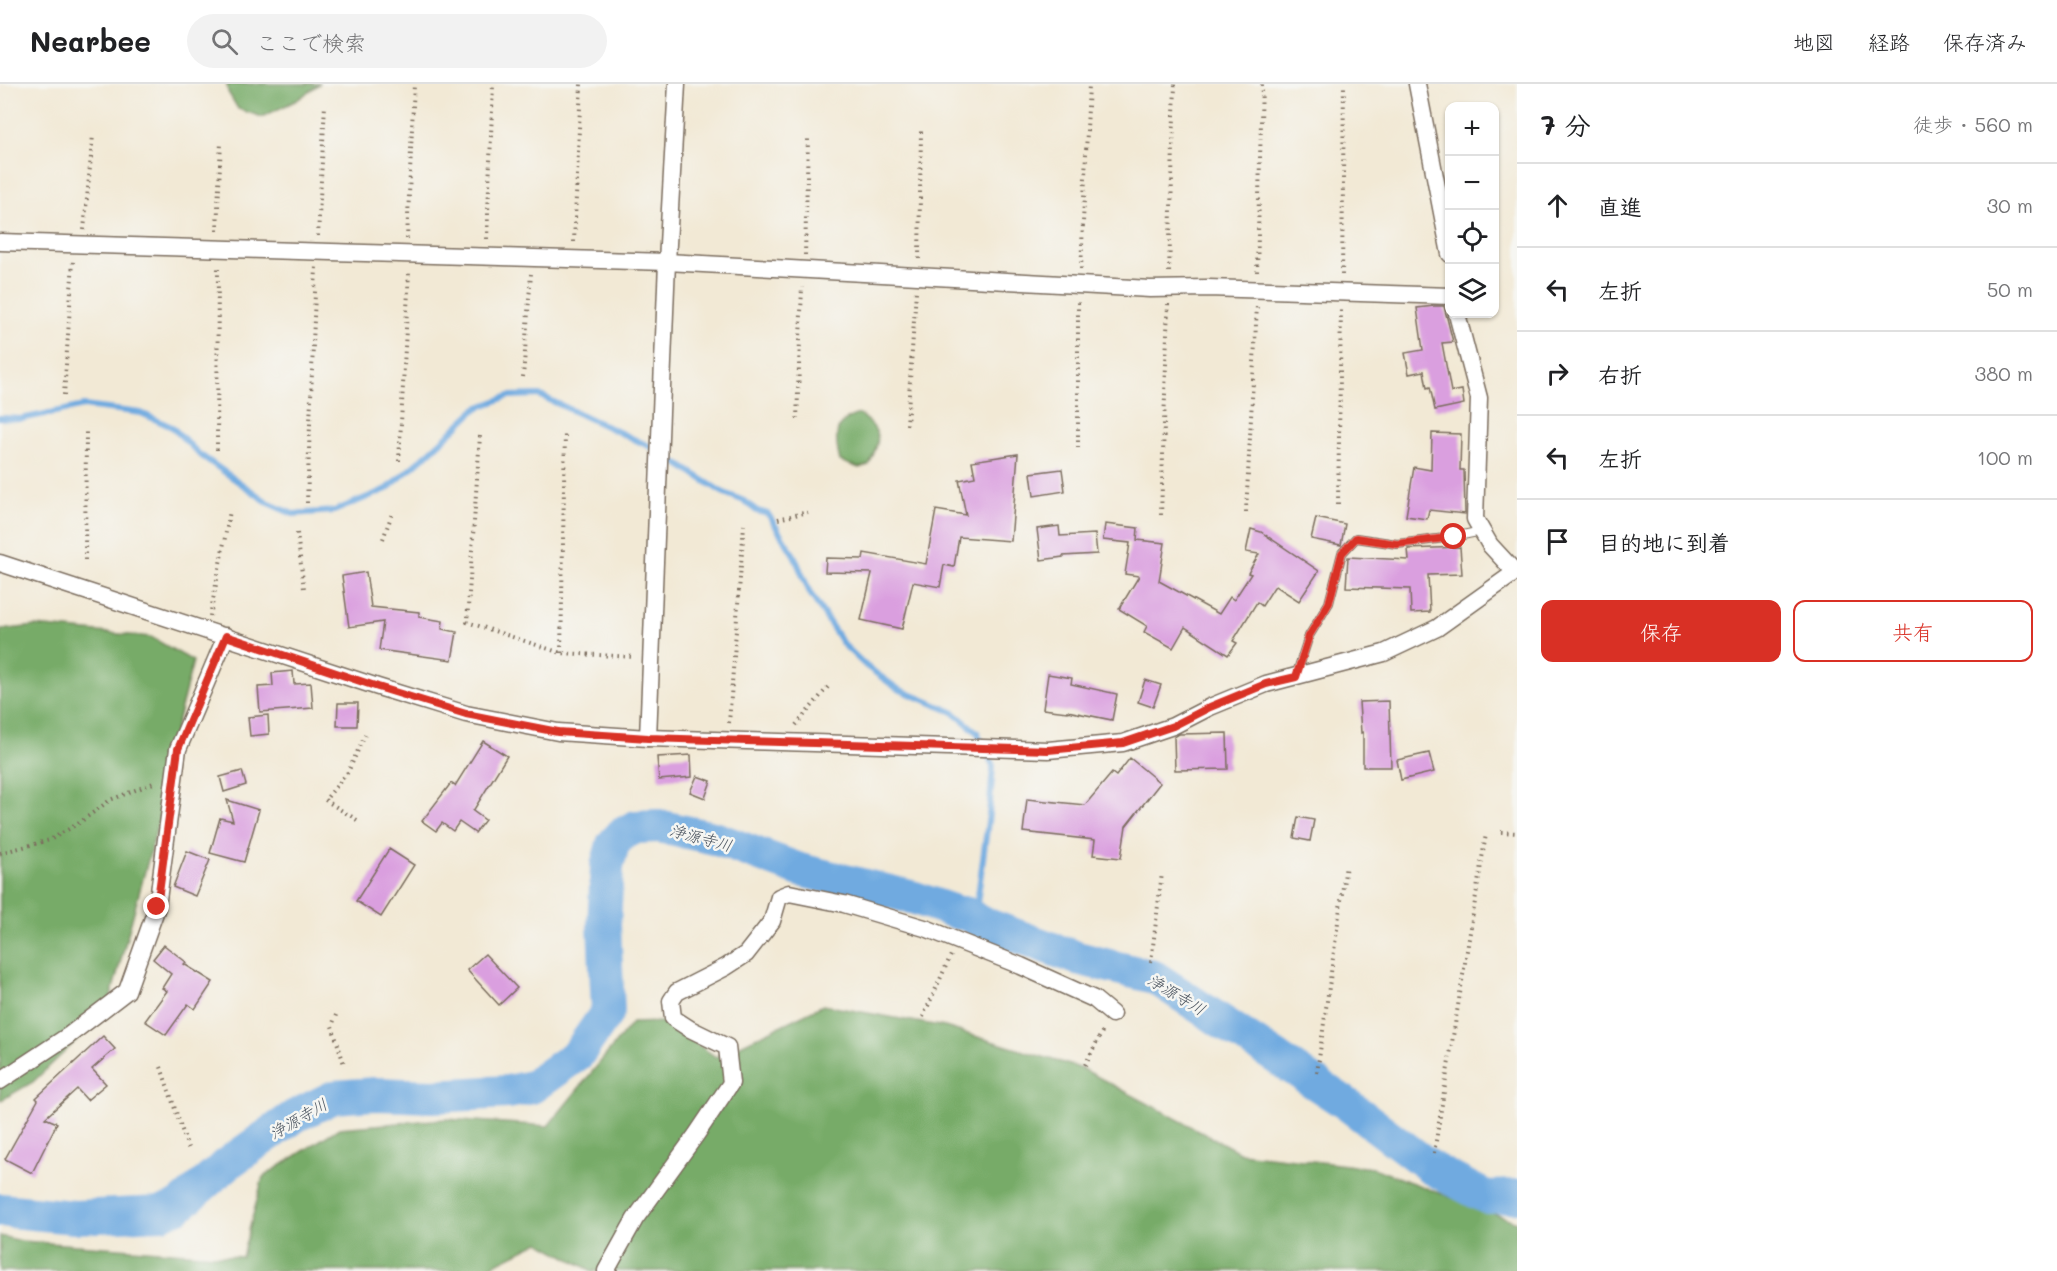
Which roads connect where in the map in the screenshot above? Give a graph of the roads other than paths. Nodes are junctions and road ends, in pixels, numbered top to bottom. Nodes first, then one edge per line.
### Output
1 (677, 84) edge
2 (1417, 84) edge
3 (1445, 233) edge
4 (0, 242) edge
5 (667, 262) junction
6 (1445, 296) edge
7 (1457, 318) edge
8 (1482, 531) junction
9 (0, 563) edge
10 (1516, 571) edge
11 (226, 636) junction
12 (1296, 677) junction
13 (648, 738) junction
14 (1112, 1014) road end
15 (0, 1081) edge
16 (606, 1271) edge

1 - 5 street
2 - 3 street
4 - 5 street
5 - 6 street
5 - 13 street
7 - 8 street
8 - 10 street
8 - 12 lane
9 - 11 street
10 - 12 street
11 - 13 street
11 - 15 street
12 - 13 street
14 - 16 street

